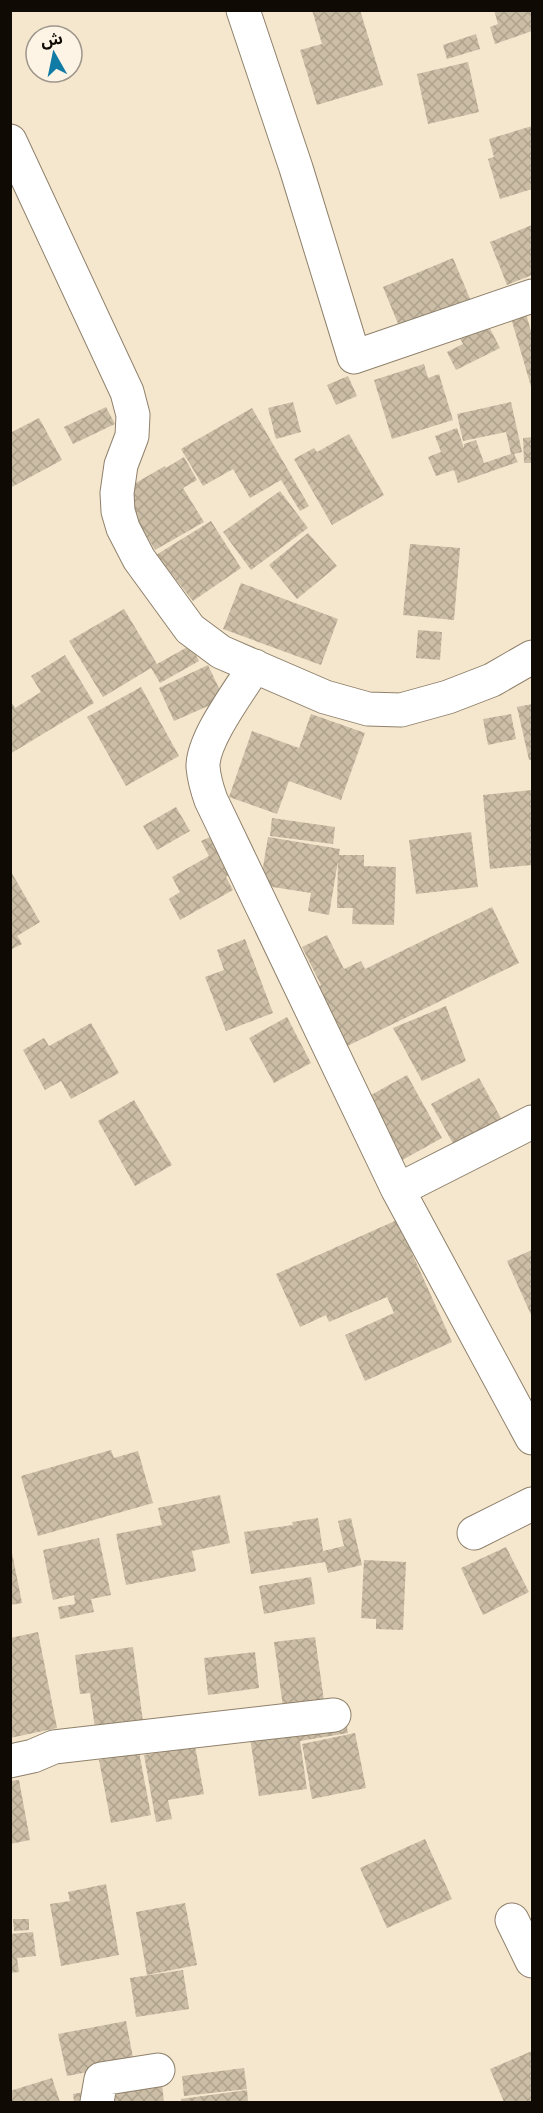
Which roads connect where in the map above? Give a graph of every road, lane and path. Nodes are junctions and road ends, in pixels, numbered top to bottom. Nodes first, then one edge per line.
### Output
1 (243, 10) edge
2 (10, 141) edge
3 (532, 296) edge
4 (532, 657) edge
5 (255, 666) junction
6 (532, 1122) edge
7 (398, 1190) junction
8 (532, 1438) edge
9 (532, 1504) edge
10 (474, 1533) dead end
11 (334, 1715) dead end
12 (10, 1761) edge
13 (512, 1920) dead end
14 (532, 1961) edge
15 (158, 2070) dead end
16 (96, 2103) edge

1 - 3 street
2 - 5 street
4 - 5 street
5 - 7 street
6 - 7 street
7 - 8 street
9 - 10 street
11 - 12 street
13 - 14 street
15 - 16 street

